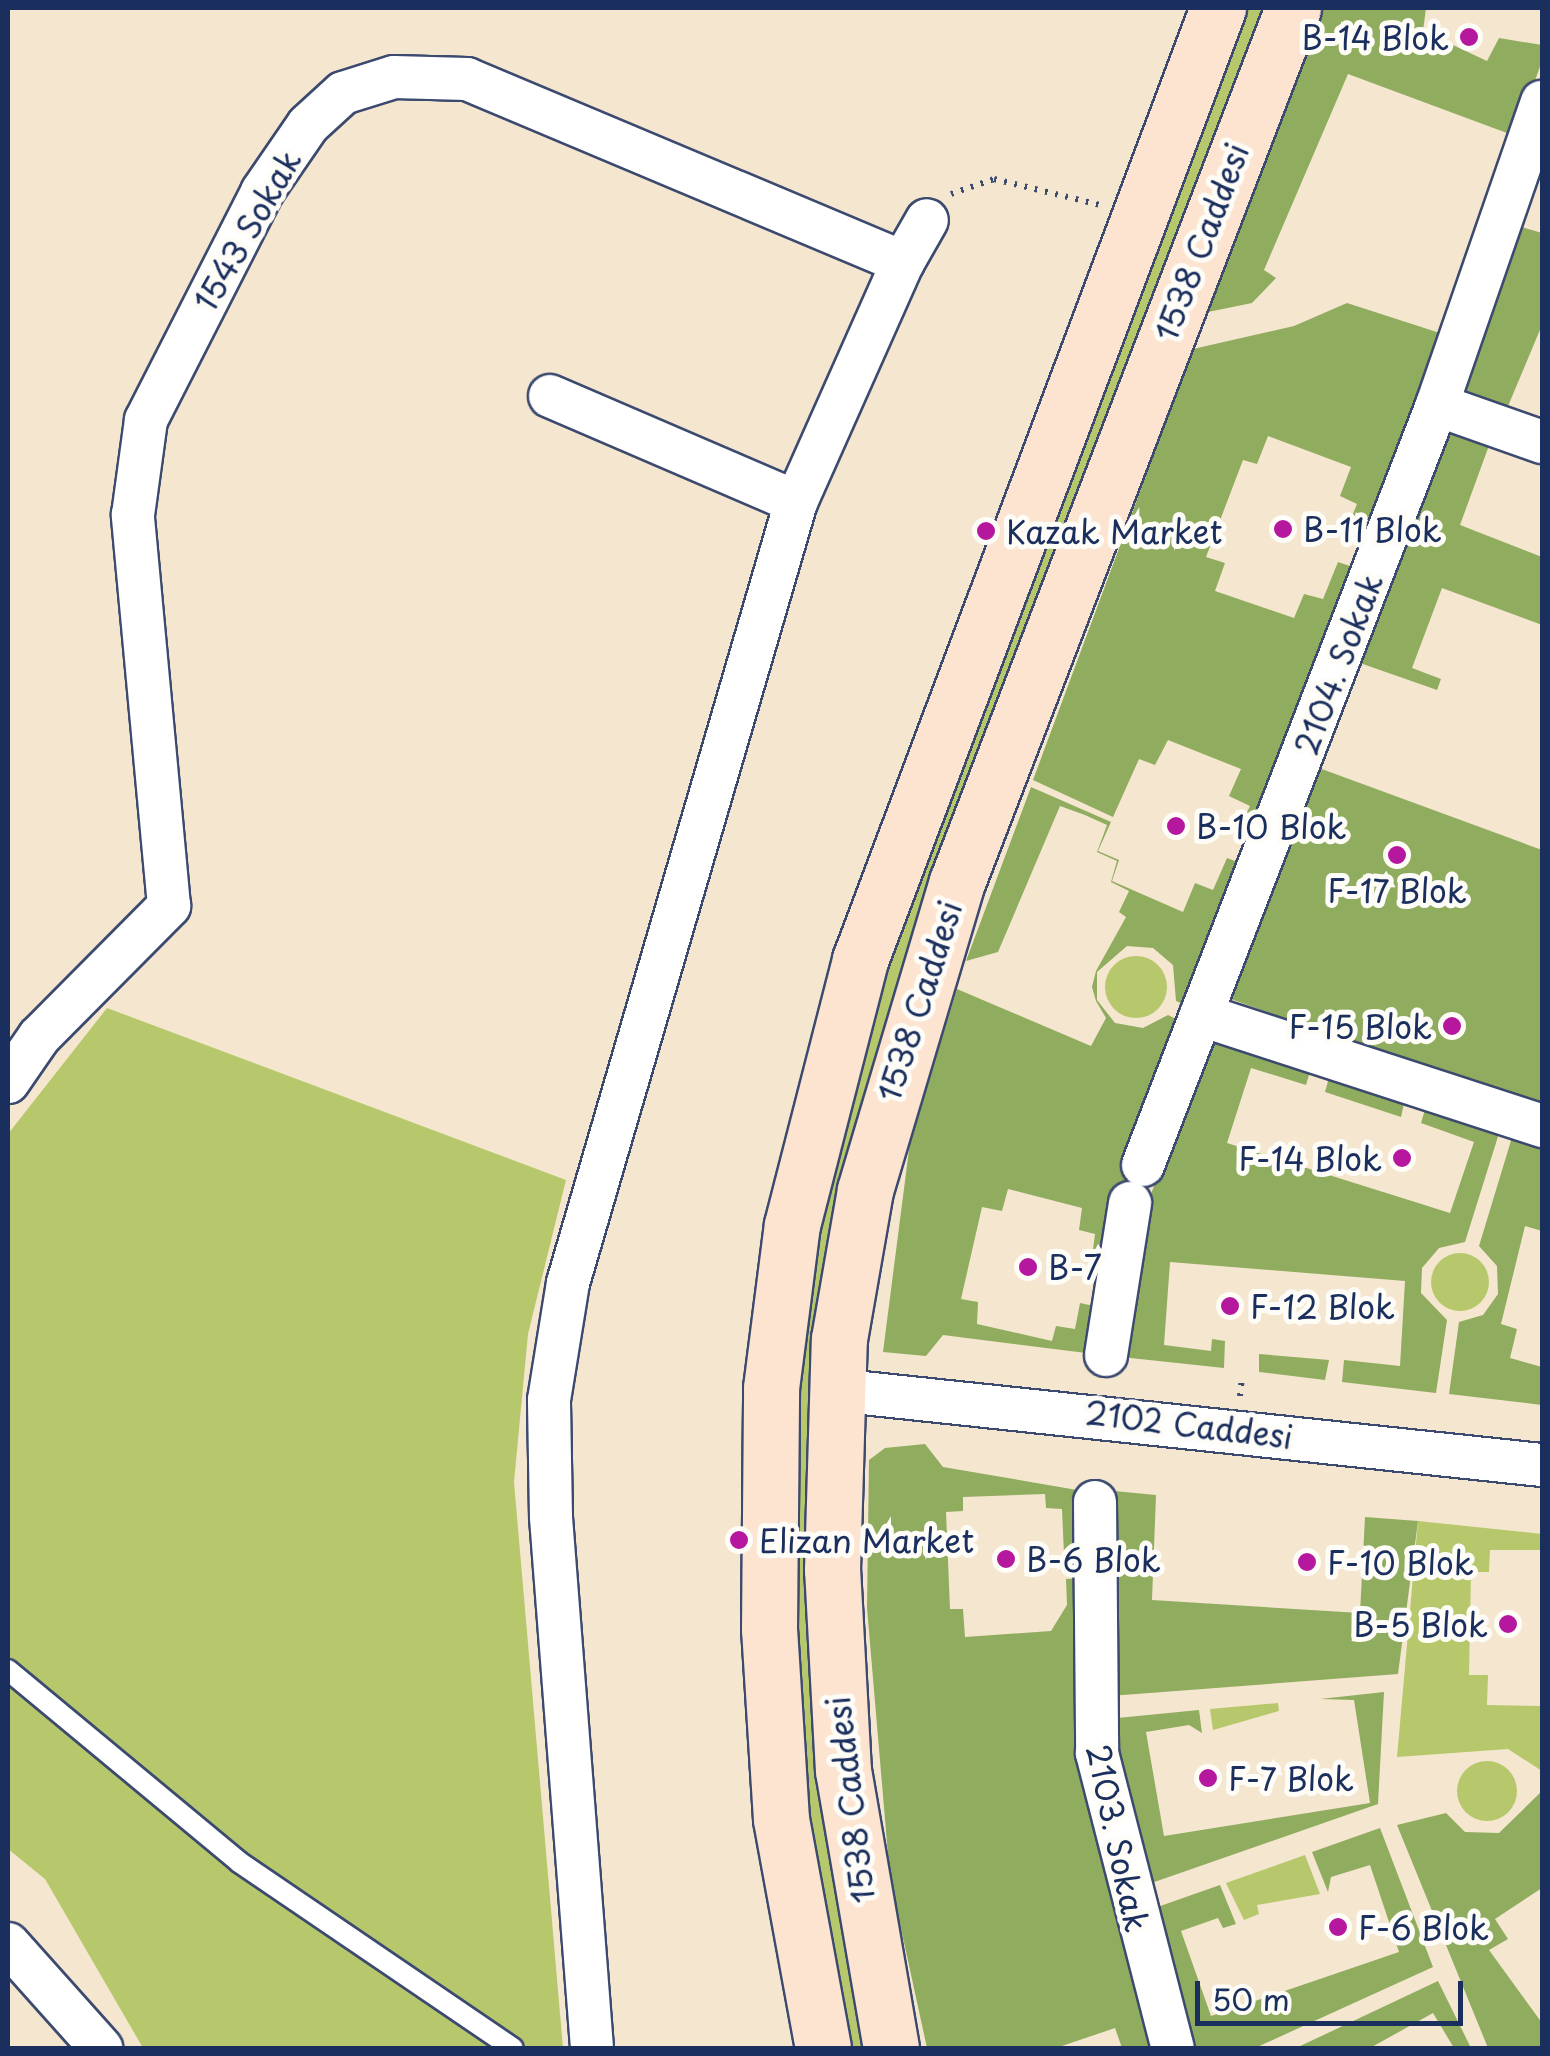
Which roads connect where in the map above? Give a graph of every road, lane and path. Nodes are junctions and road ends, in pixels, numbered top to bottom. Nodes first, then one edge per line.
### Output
1 (1218, 8) edge
2 (1293, 8) edge
3 (1542, 102) edge
4 (1138, 216) junction
5 (927, 220) joint
6 (903, 262) junction
7 (550, 396) dead end
8 (1437, 404) junction
9 (1542, 442) edge
10 (796, 502) junction
11 (1201, 1016) junction
12 (8, 1082) edge
13 (1542, 1126) edge
14 (1106, 1355) dead end
15 (835, 1390) junction
16 (1542, 1465) edge
17 (1096, 1502) dead end
18 (8, 1670) edge
19 (8, 1944) edge
20 (101, 2048) edge
21 (513, 2048) edge
22 (592, 2048) edge
23 (822, 2048) edge
24 (891, 2048) edge
25 (1173, 2048) edge

1 - 4 main road, 1538 Caddesi
2 - 15 main road, 1538 Caddesi
3 - 8 street, 2104. Sokak
4 - 5 path
4 - 23 main road, 1538 Caddesi
5 - 6 street
6 - 10 street
6 - 12 street, 1543 Sokak
7 - 10 street
8 - 9 street
8 - 11 street, 2104. Sokak
10 - 22 street
11 - 13 street
11 - 14 street, 2104. Sokak
15 - 16 street, 2102 Caddesi
15 - 24 main road, 1538 Caddesi
17 - 25 street, 2103. Sokak
18 - 21 lane
19 - 20 street

